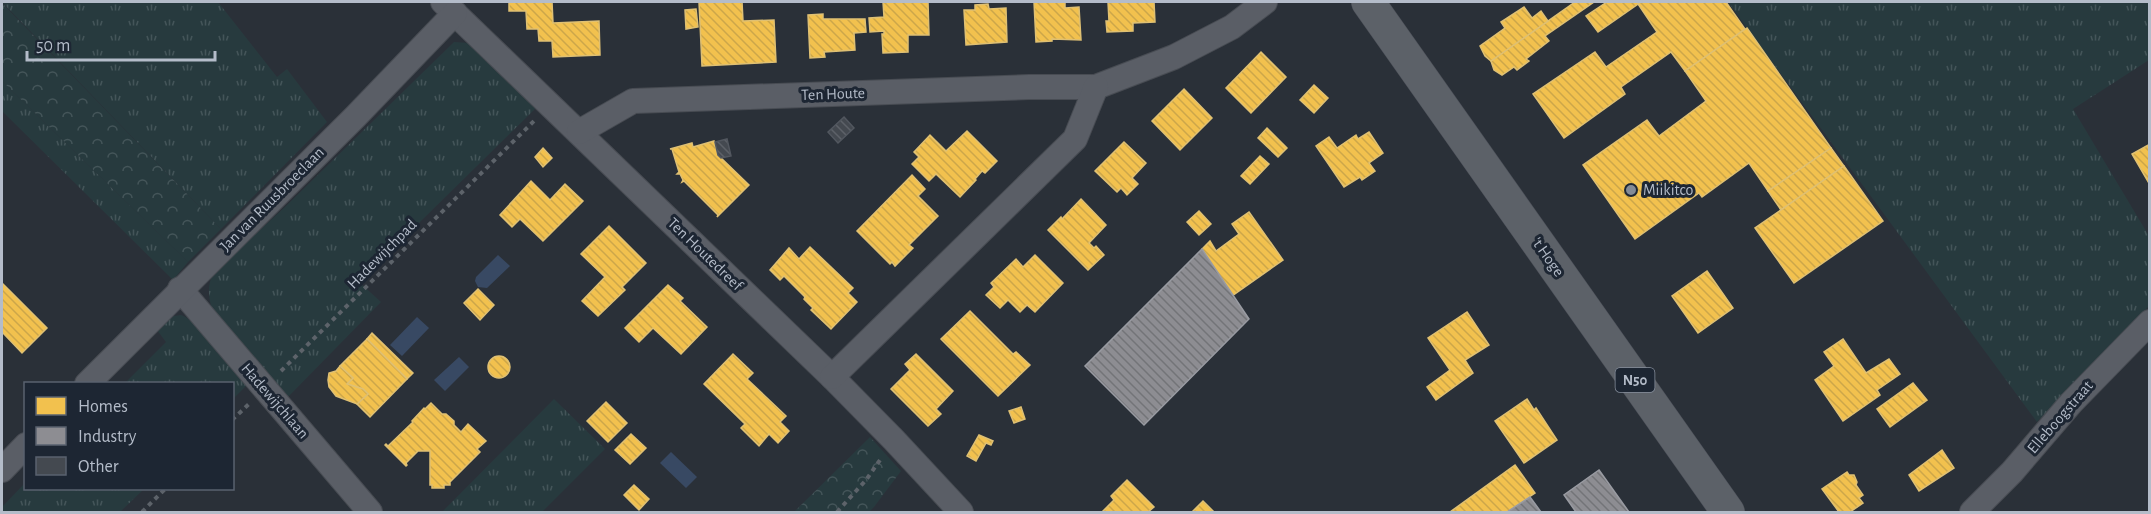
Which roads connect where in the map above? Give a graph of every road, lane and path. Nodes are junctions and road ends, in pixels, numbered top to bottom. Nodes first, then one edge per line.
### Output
1 (1266, 2) edge
2 (1368, 2) edge
3 (449, 7) edge
4 (1095, 87) junction
5 (550, 106) junction
6 (579, 132) junction
7 (180, 289) junction
8 (2150, 322) edge
9 (832, 377) junction
10 (89, 382) edge
11 (264, 388) junction
12 (234, 418) edge
13 (894, 440) junction
14 (24, 447) edge
15 (2, 470) edge
16 (165, 490) edge
17 (142, 513) edge
18 (370, 513) edge
19 (837, 513) edge
20 (961, 513) edge
21 (1728, 513) edge
22 (1972, 513) edge

1 - 4 street, Ten Houte
2 - 21 main road, 't Hoge / N50
3 - 5 street, Ten Houtedreef
3 - 7 street, Jan van Ruusbroeclaan
4 - 6 street, Ten Houte
4 - 9 street
5 - 6 street, Ten Houtedreef
5 - 11 path, Hadewijchpad
6 - 9 street, Ten Houtedreef
7 - 10 street, Jan van Ruusbroeclaan
7 - 11 street, Hadewijchlaan
8 - 22 street, Elleboogstraat
9 - 13 street, Ten Houtedreef
11 - 12 path, Hadewijchpad
11 - 18 street, Hadewijchlaan
13 - 19 path
13 - 20 street, Ten Houtedreef
14 - 15 street
16 - 17 path

